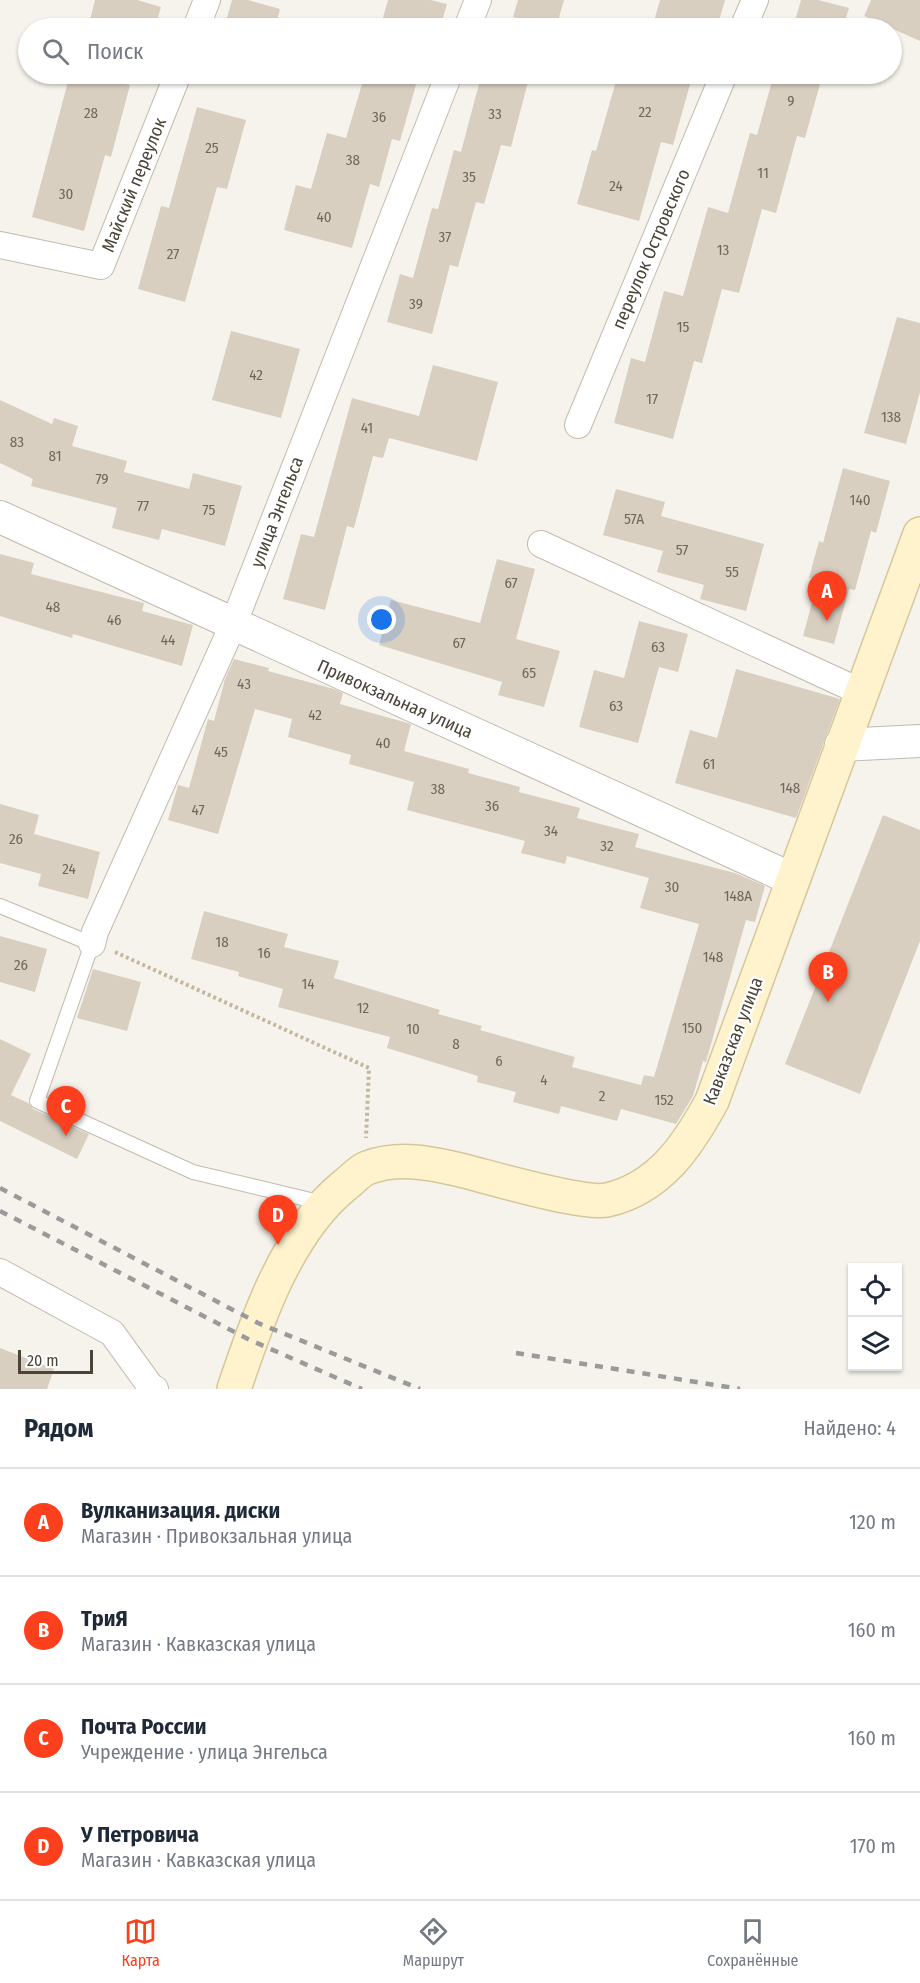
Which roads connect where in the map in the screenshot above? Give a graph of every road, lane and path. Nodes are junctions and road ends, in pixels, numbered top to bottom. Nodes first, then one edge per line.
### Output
1 (207, 0) edge
2 (478, 0) edge
3 (755, 0) edge
4 (200, 18) edge
5 (471, 18) edge
6 (747, 18) edge
7 (174, 84) edge
8 (445, 84) edge
9 (720, 84) edge
10 (0, 245) edge
11 (578, 425) dead end
12 (0, 517) edge
13 (920, 534) edge
14 (541, 544) dead end
15 (233, 625) junction
16 (861, 692) junction
17 (920, 741) edge
18 (842, 745) junction
19 (792, 879) junction
20 (0, 906) edge
21 (92, 944) junction
22 (365, 1169) junction
23 (323, 1203) junction
24 (0, 1272) edge
25 (155, 1389) edge
26 (234, 1389) edge

1 - 4 street
2 - 5 street
3 - 6 street
7 - 10 street, Майский переулок
8 - 15 street, улица Энгельса
9 - 11 street, переулок Островского
12 - 15 street, Привокзальная улица
13 - 16 main road, Кавказская улица
14 - 16 street
15 - 19 street, Привокзальная улица
15 - 21 street, улица Энгельса
16 - 18 main road, Кавказская улица
17 - 18 street
18 - 19 main road, Кавказская улица
19 - 22 main road, Кавказская улица
20 - 21 lane
21 - 22 path
21 - 23 lane
22 - 23 main road, Кавказская улица
23 - 26 main road, Кавказская улица
24 - 25 street

